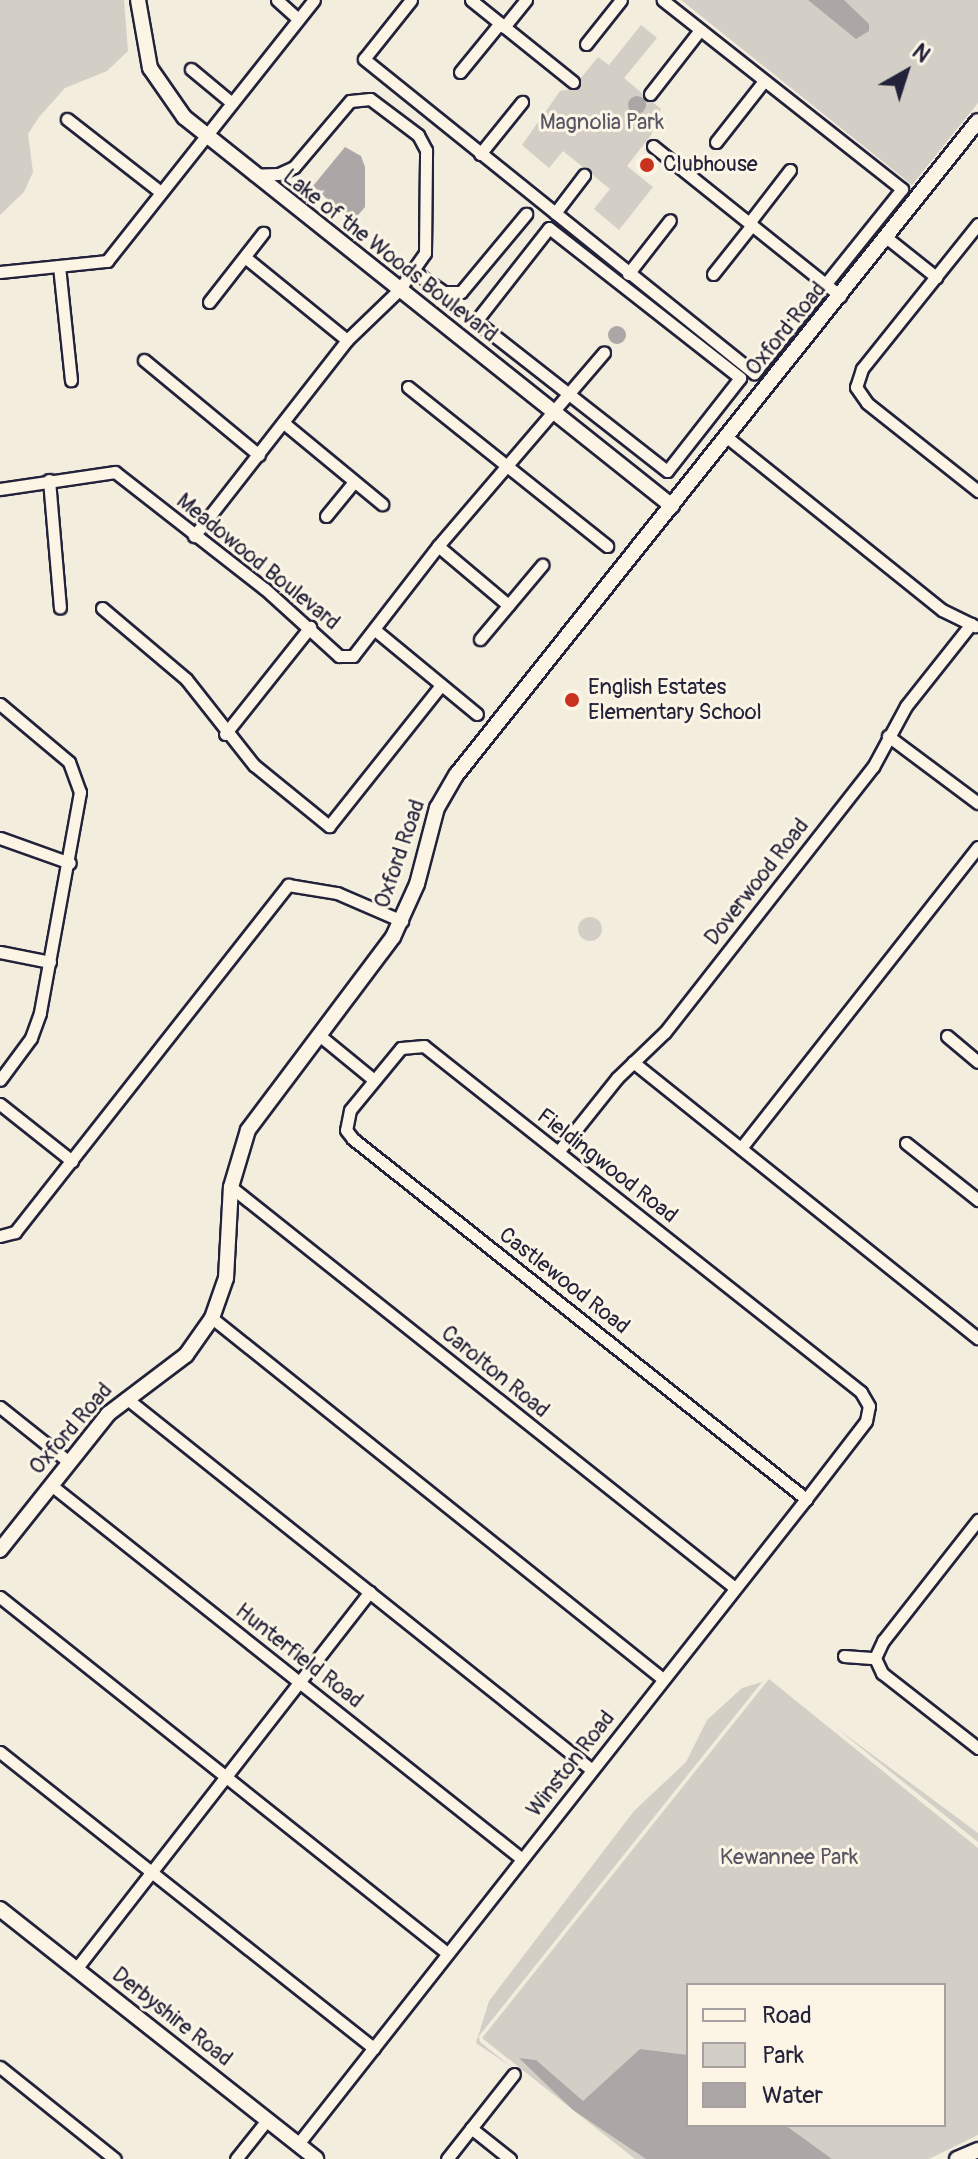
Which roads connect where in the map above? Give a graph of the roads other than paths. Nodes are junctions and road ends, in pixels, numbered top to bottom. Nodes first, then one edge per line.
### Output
1 (138, 0) edge
2 (277, 0) edge
3 (314, 0) edge
4 (411, 0) edge
5 (471, 0) edge
6 (526, 0) edge
7 (621, 0) edge
8 (663, 0) edge
9 (298, 19) junction
10 (502, 25) junction
11 (700, 30) junction
12 (586, 44) dead end
13 (191, 69) dead end
14 (460, 72) dead end
15 (764, 81) junction
16 (573, 82) dead end
17 (650, 94) dead end
18 (522, 102) dead end
19 (232, 103) junction
20 (67, 119) dead end
21 (978, 121) edge
22 (205, 136) junction
23 (716, 142) dead end
24 (653, 146) dead end
25 (480, 154) junction
26 (790, 170) dead end
27 (252, 174) junction
28 (584, 175) dead end
29 (902, 189) junction
30 (159, 191) junction
31 (916, 202) junction
32 (555, 213) junction
33 (526, 214) dead end
34 (670, 220) dead end
35 (750, 224) junction
36 (978, 224) edge
37 (263, 233) dead end
38 (887, 238) junction
39 (246, 258) junction
40 (59, 266) junction
41 (0, 272) edge
42 (415, 272) junction
43 (628, 274) junction
44 (713, 274) dead end
45 (936, 277) junction
46 (825, 284) junction
47 (399, 290) junction
48 (840, 296) junction
49 (209, 302) dead end
50 (347, 340) junction
51 (604, 352) dead end
52 (144, 360) dead end
53 (754, 373) junction
54 (71, 380) dead end
55 (769, 385) junction
56 (408, 387) dead end
57 (569, 396) junction
58 (554, 412) junction
59 (285, 424) junction
60 (728, 438) junction
61 (259, 455) junction
62 (510, 468) junction
63 (49, 480) junction
64 (353, 483) junction
65 (0, 489) edge
66 (978, 491) edge
67 (382, 504) dead end
68 (672, 506) junction
69 (326, 516) dead end
70 (194, 536) junction
71 (438, 546) junction
72 (607, 546) dead end
73 (542, 565) dead end
74 (508, 605) junction
75 (60, 608) dead end
76 (102, 608) dead end
77 (975, 626) edge
78 (310, 627) junction
79 (375, 630) junction
80 (480, 639) dead end
81 (441, 685) junction
82 (0, 704) edge
83 (477, 714) dead end
84 (225, 734) junction
85 (888, 736) junction
86 (978, 803) edge
87 (0, 838) edge
88 (978, 847) edge
89 (70, 863) junction
90 (402, 921) junction
91 (0, 952) edge
92 (50, 962) junction
93 (319, 1035) junction
94 (947, 1036) dead end
95 (633, 1062) junction
96 (978, 1062) edge
97 (0, 1080) edge
98 (374, 1080) junction
99 (0, 1104) edge
100 (906, 1143) dead end
101 (741, 1148) junction
102 (558, 1152) junction
103 (72, 1161) junction
104 (231, 1187) junction
105 (978, 1200) edge
106 (2, 1237) edge
107 (212, 1318) junction
108 (978, 1338) edge
109 (126, 1398) junction
110 (869, 1406) joint
111 (0, 1407) edge
112 (69, 1462) junction
113 (51, 1485) junction
114 (806, 1499) junction
115 (978, 1520) edge
116 (0, 1550) edge
117 (735, 1588) junction
118 (370, 1592) junction
119 (0, 1597) edge
120 (844, 1656) dead end
121 (875, 1658) junction
122 (663, 1679) junction
123 (300, 1681) junction
124 (978, 1748) edge
125 (0, 1752) edge
126 (592, 1770) junction
127 (225, 1775) junction
128 (522, 1859) junction
129 (151, 1871) junction
130 (0, 1909) edge
131 (447, 1953) junction
132 (76, 1969) junction
133 (374, 2048) junction
134 (0, 2067) edge
135 (514, 2074) dead end
136 (267, 2120) junction
137 (471, 2128) junction
138 (298, 2144) junction
139 (978, 2150) edge
140 (115, 2159) edge
141 (236, 2159) edge
142 (316, 2159) edge
143 (447, 2159) edge
144 (510, 2159) edge
145 (957, 2159) edge

1 - 22 street, Lake of the Woods Boulevard
2 - 9 street
3 - 9 street
4 - 25 street
5 - 10 street
6 - 10 street
7 - 12 street
8 - 11 street
9 - 19 street
10 - 14 street
10 - 16 street
11 - 15 street
11 - 17 street
13 - 19 street
15 - 23 street
15 - 29 street
18 - 25 street
19 - 22 street
20 - 30 street
21 - 31 street, Oxford Road
22 - 27 street, Lake of the Woods Boulevard
22 - 30 street
24 - 35 street
25 - 32 street
26 - 35 street
27 - 42 street
27 - 47 street, Lake of the Woods Boulevard
28 - 32 street
29 - 31 street
29 - 46 street
30 - 40 street
31 - 38 street, Oxford Road
32 - 43 street
33 - 42 street
34 - 43 street
35 - 44 street
35 - 46 street
36 - 45 street
37 - 39 street
38 - 45 street
38 - 48 street, Oxford Road
39 - 49 street
39 - 50 street
40 - 41 street
40 - 54 street
42 - 47 street
43 - 53 street
45 - 66 street
46 - 48 street
46 - 53 street
47 - 50 street
47 - 58 street, Lake of the Woods Boulevard
48 - 55 street, Oxford Road
50 - 59 street
51 - 57 street, Meadowood Boulevard
52 - 61 street
53 - 55 street
55 - 60 street, Oxford Road
56 - 62 street
57 - 57 street
57 - 58 street, Meadowood Boulevard
58 - 62 street, Meadowood Boulevard
58 - 68 street, Lake of the Woods Boulevard
59 - 61 street
59 - 64 street
60 - 68 street, Oxford Road
60 - 77 street
61 - 70 street
62 - 71 street, Meadowood Boulevard
62 - 72 street
63 - 65 street, Meadowood Boulevard
63 - 70 street, Meadowood Boulevard
63 - 75 street
64 - 67 street
64 - 69 street
68 - 90 street, Oxford Road
70 - 78 street, Meadowood Boulevard
71 - 74 street
71 - 79 street, Meadowood Boulevard
73 - 74 street
74 - 80 street
76 - 84 street
77 - 85 street, Doverwood Road
78 - 79 street, Meadowood Boulevard
78 - 84 street
79 - 81 street
81 - 83 street
81 - 84 street
82 - 89 street
85 - 86 street
85 - 95 street, Doverwood Road
87 - 89 street
88 - 101 street
89 - 92 street
90 - 93 street, Oxford Road
90 - 103 street
91 - 92 street
92 - 97 street
93 - 98 street
93 - 104 street, Oxford Road
94 - 96 street
95 - 101 street
95 - 102 street, Doverwood Road
98 - 102 street, Fieldingwood Road
98 - 114 street, Castlewood Road
99 - 103 street
100 - 105 street
101 - 108 street
102 - 110 street, Fieldingwood Road
103 - 106 street
104 - 107 street, Oxford Road
104 - 117 street, Carolton Road
107 - 109 street, Oxford Road
107 - 122 street
109 - 112 street, Oxford Road
109 - 118 street
110 - 114 street, Winston Road
111 - 112 street
112 - 113 street, Oxford Road
113 - 116 street, Oxford Road
113 - 123 street, Hunterfield Road
114 - 117 street, Winston Road
115 - 121 street
117 - 122 street, Winston Road
118 - 123 street
118 - 126 street
119 - 127 street
120 - 121 street
121 - 124 street
122 - 126 street, Winston Road
123 - 127 street
123 - 128 street, Hunterfield Road
125 - 129 street
126 - 128 street, Winston Road
127 - 129 street
127 - 131 street
128 - 131 street, Winston Road
129 - 132 street
129 - 133 street
130 - 132 street, Derbyshire Road
131 - 133 street, Winston Road
132 - 136 street, Derbyshire Road
133 - 138 street, Winston Road
134 - 140 street
135 - 137 street
136 - 138 street, Derbyshire Road
136 - 141 street
137 - 143 street
137 - 144 street
138 - 142 street, Derbyshire Road
139 - 145 street

